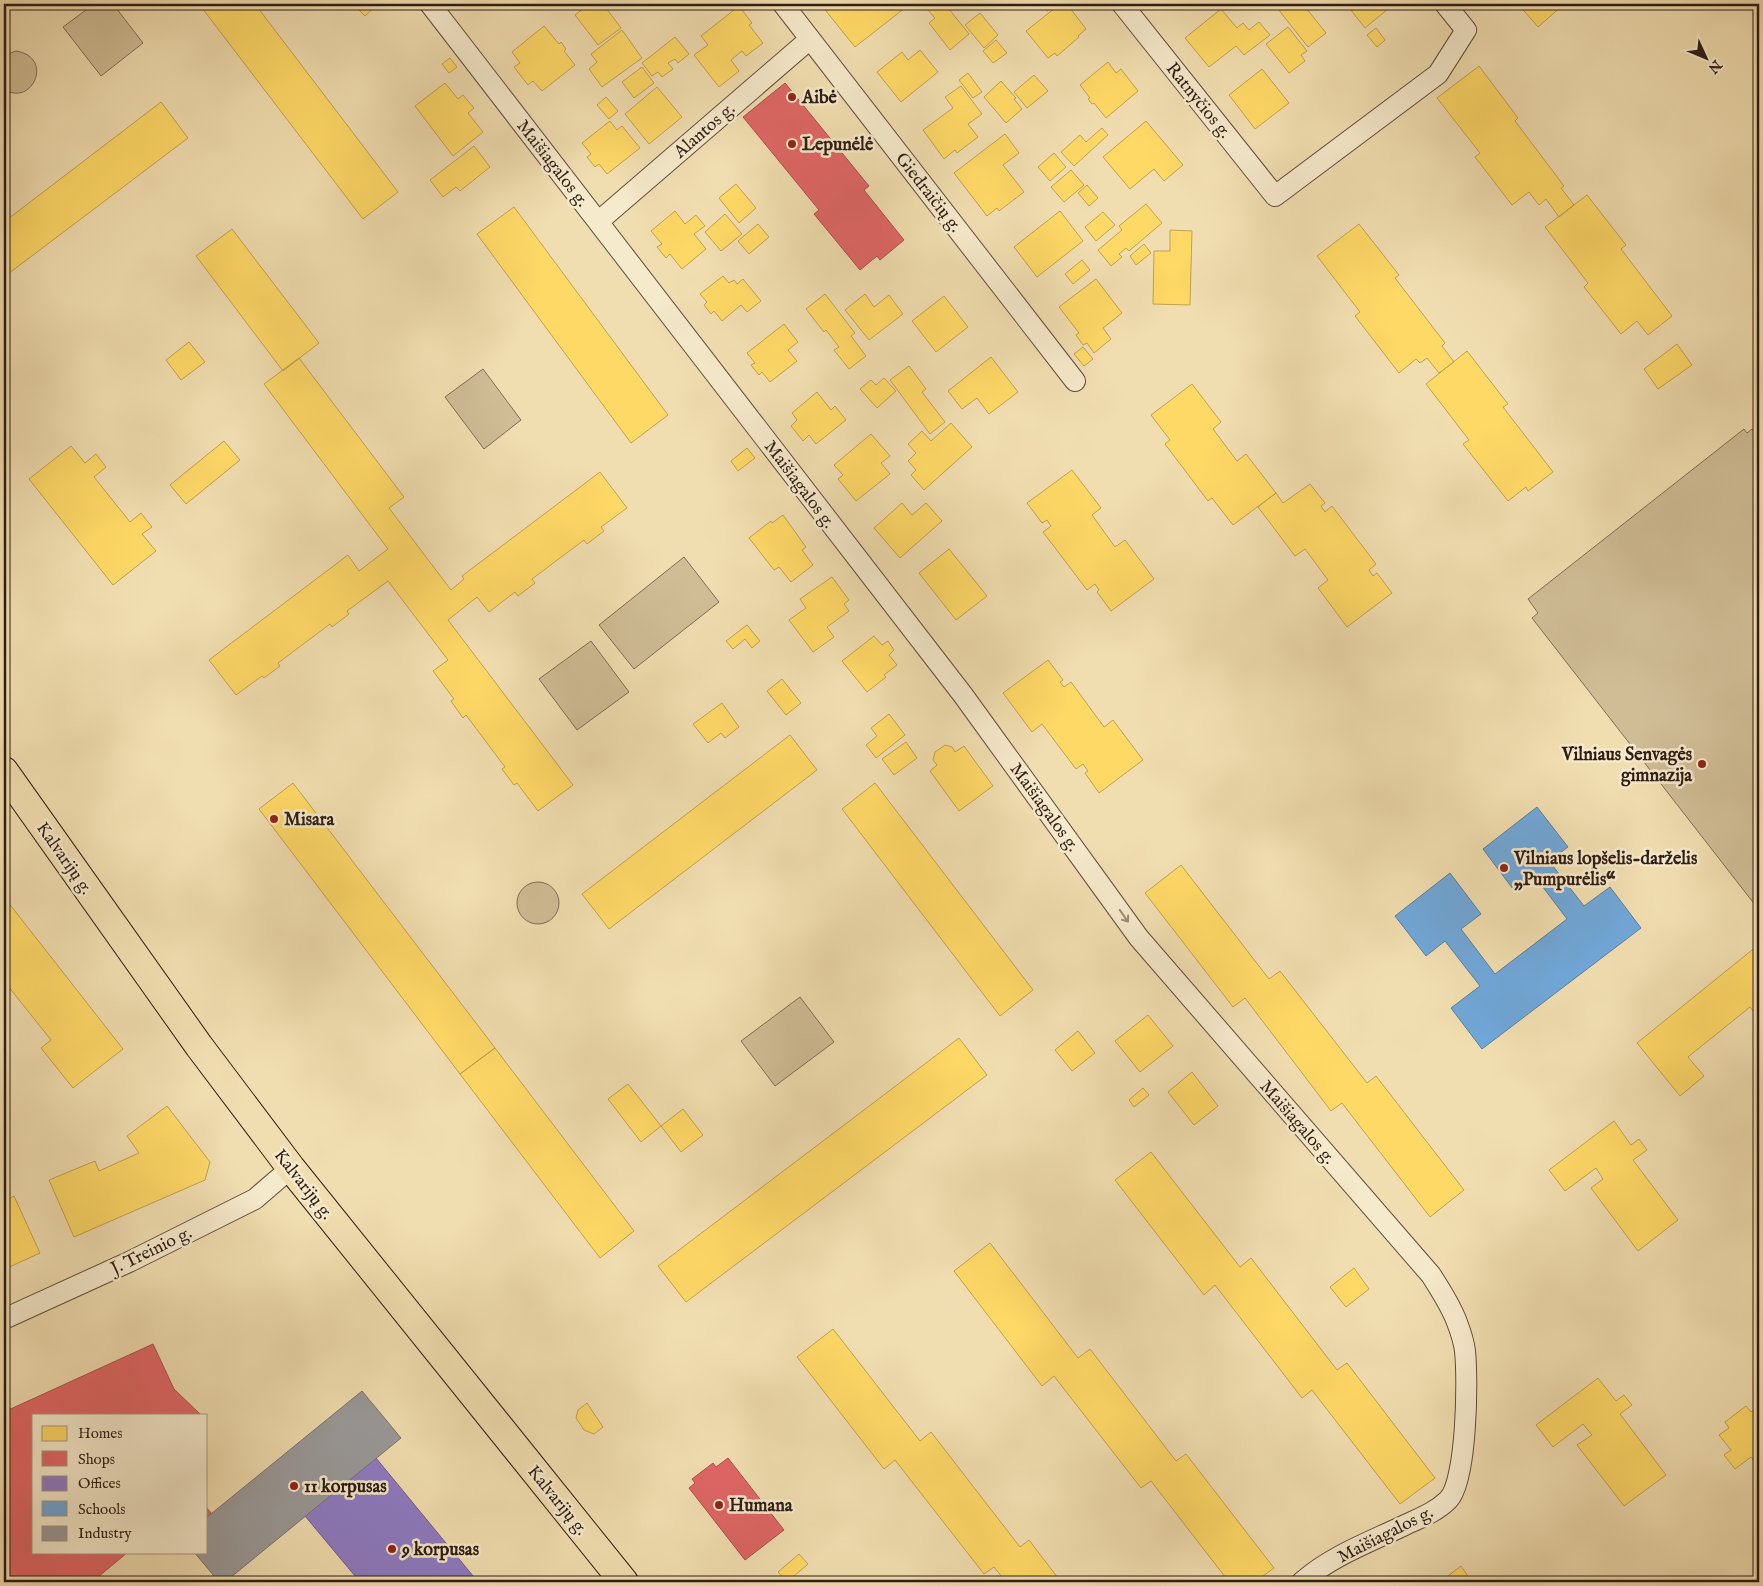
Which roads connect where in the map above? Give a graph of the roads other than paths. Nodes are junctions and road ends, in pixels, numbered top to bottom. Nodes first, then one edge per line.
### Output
1 (430, 4) edge
2 (783, 4) edge
3 (1122, 4) edge
4 (1445, 4) edge
5 (810, 40) junction
6 (599, 221) junction
7 (1075, 381) dead end
8 (4, 771) edge
9 (291, 1168) junction
10 (4, 1319) edge
11 (624, 1582) edge
12 (1302, 1582) edge

1 - 6 street, Maišiagalos g.
2 - 5 street, Giedraičių g.
3 - 4 street, Ratnyčios g.
5 - 6 street, Alantos g.
5 - 7 street, Giedraičių g.
6 -> 12 street, Maišiagalos g.
8 - 9 main road, Kalvarijų g.
9 - 10 street, J. Treinio g.
9 - 11 main road, Kalvarijų g.

